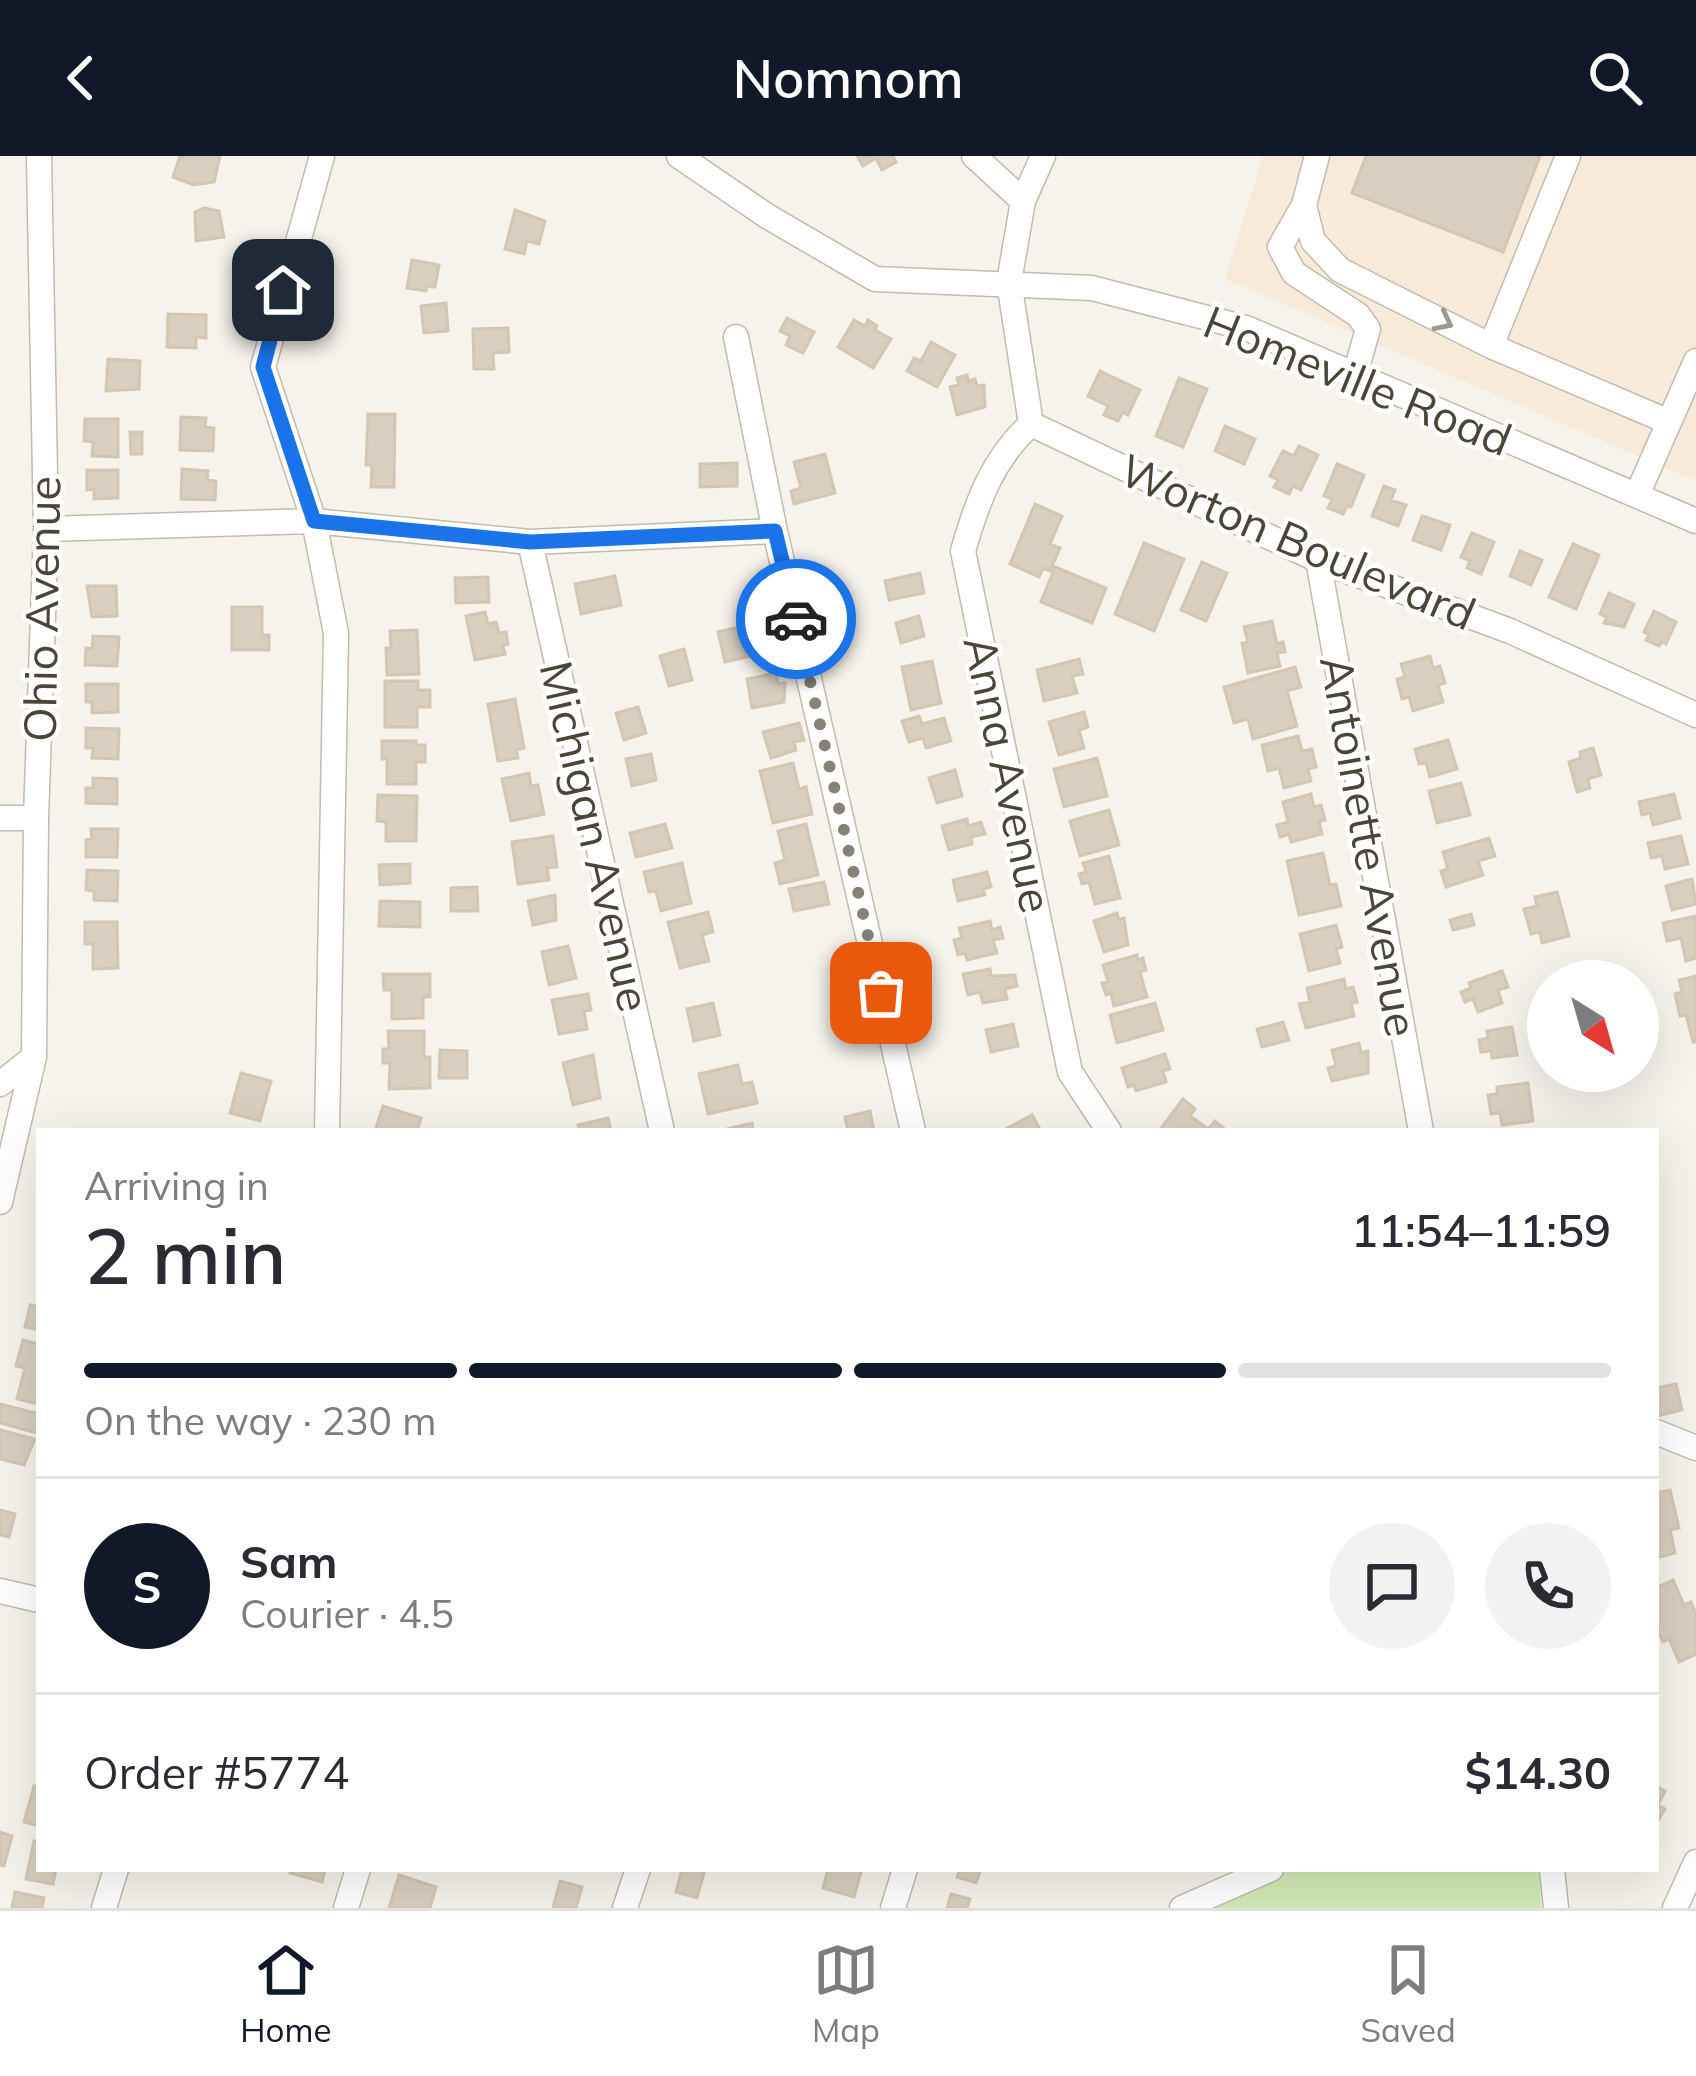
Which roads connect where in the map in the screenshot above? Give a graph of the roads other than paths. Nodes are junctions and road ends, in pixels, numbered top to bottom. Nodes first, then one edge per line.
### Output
1 (39, 156) edge
2 (322, 156) edge
3 (679, 156) edge
4 (974, 156) edge
5 (1043, 156) edge
6 (1317, 156) edge
7 (1568, 156) edge
8 (1023, 201) junction
9 (1304, 206) junction
10 (1009, 282) junction
11 (736, 337) dead end
12 (1491, 346) junction
13 (1694, 373) edge
14 (1355, 374) junction
15 (1669, 422) junction
16 (1031, 424) junction
17 (1637, 495) junction
18 (1696, 520) edge
19 (314, 521) junction
20 (46, 529) junction
21 (775, 531) junction
22 (530, 542) junction
23 (1318, 560) junction
24 (1696, 715) edge
25 (0, 818) edge
26 (36, 818) junction
27 (34, 1057) junction
28 (0, 1084) edge
29 (328, 1128) edge
30 (661, 1128) edge
31 (913, 1128) edge
32 (1106, 1128) edge
33 (1420, 1128) edge
34 (0, 1202) edge
35 (1659, 1433) edge
36 (1696, 1448) edge
37 (0, 1591) edge
38 (36, 1599) edge
39 (1696, 1862) edge
40 (115, 1872) edge
41 (357, 1872) edge
42 (637, 1872) edge
43 (903, 1872) edge
44 (1264, 1872) edge
45 (1552, 1872) edge
46 (104, 1908) edge
47 (346, 1908) edge
48 (626, 1908) edge
49 (893, 1908) edge
50 (1182, 1908) edge
51 (1556, 1908) edge
52 (1675, 1908) edge

1 - 20 street, Ohio Avenue
2 - 19 street
3 - 10 street, Homeville Road
4 - 8 street
5 - 8 street
6 - 9 street
7 - 12 street
8 - 10 street
9 -> 12 street
9 - 14 street
10 - 14 street, Homeville Road
10 - 16 street
11 - 21 street
12 - 15 street
13 - 15 street
14 - 17 street, Homeville Road
15 - 17 street
16 - 23 street, Worton Boulevard
16 - 32 street, Anna Avenue
17 - 18 street, Homeville Road
19 - 20 street
19 - 22 street
19 - 29 street
20 - 26 street, Ohio Avenue
21 - 22 street
21 - 31 street
22 - 30 street, Michigan Avenue
23 - 24 street, Worton Boulevard
23 - 33 street, Antoinette Avenue
25 - 26 street
26 - 27 street, Ohio Avenue
27 - 28 street
27 - 34 street, Ohio Avenue
35 - 36 street
37 - 38 street
39 - 52 street
40 - 46 street
41 - 47 street
42 - 48 street
43 - 49 street
44 - 50 street
45 - 51 street

